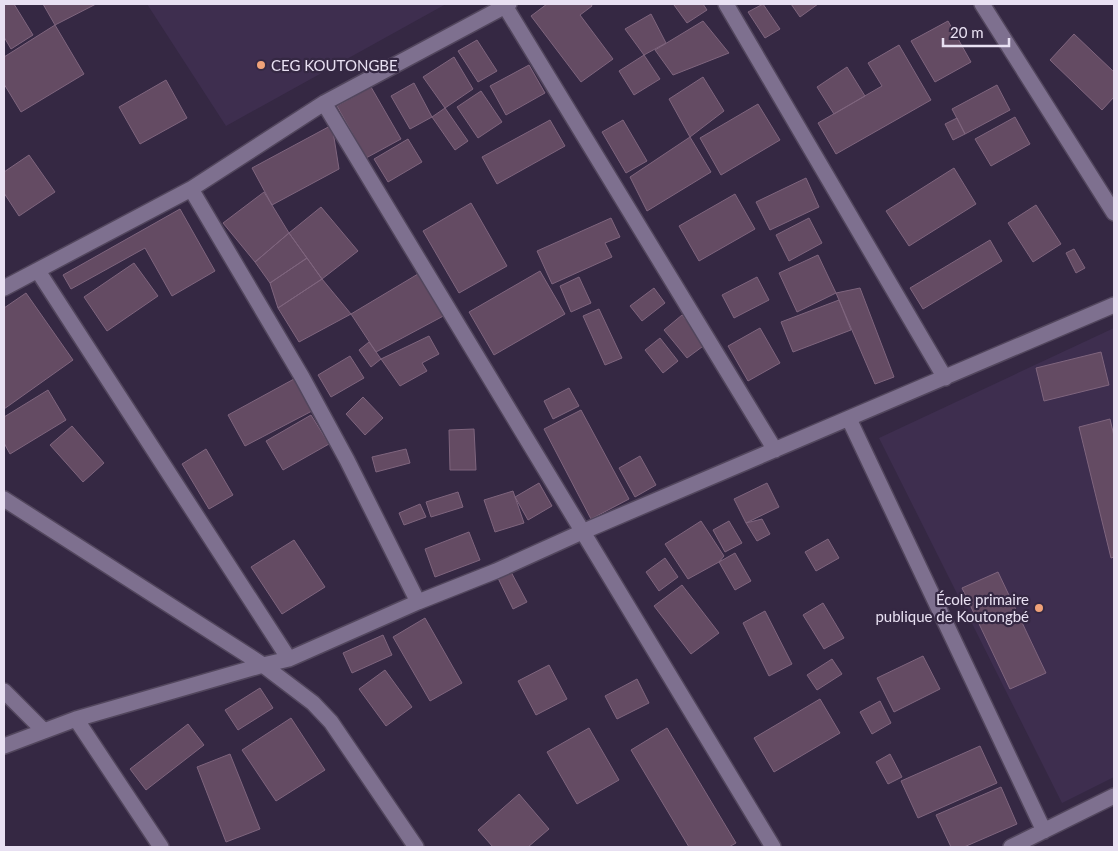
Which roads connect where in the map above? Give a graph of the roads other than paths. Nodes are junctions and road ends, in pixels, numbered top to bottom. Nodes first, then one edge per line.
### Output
1 (726, 4) edge
2 (982, 4) edge
3 (507, 5) edge
4 (324, 103) junction
5 (191, 189) junction
6 (1114, 213) edge
7 (38, 271) junction
8 (4, 288) edge
9 (1114, 305) edge
10 (945, 378) junction
11 (848, 419) junction
12 (775, 450) junction
13 (4, 499) edge
14 (582, 532) junction
15 (418, 602) junction
16 (290, 659) junction
17 (263, 665) junction
18 (4, 691) edge
19 (76, 719) junction
20 (44, 731) junction
21 (4, 746) edge
22 (1114, 796) edge
23 (1044, 831) junction
24 (161, 847) edge
25 (416, 847) edge
26 (772, 847) edge
27 (1011, 847) edge

1 - 10 street
2 - 6 street
3 - 4 street
3 - 12 street
4 - 5 street
4 - 14 street
5 - 7 street
5 - 15 street
7 - 8 street
7 - 16 street
9 - 10 street
10 - 11 street
11 - 12 street
11 - 23 street
12 - 14 street
13 - 17 street
14 - 15 street
14 - 26 street
15 - 16 street
16 - 17 street
17 - 19 street
17 - 25 street
18 - 20 street
19 - 20 street
19 - 24 street
20 - 21 street
22 - 23 street
23 - 27 street

